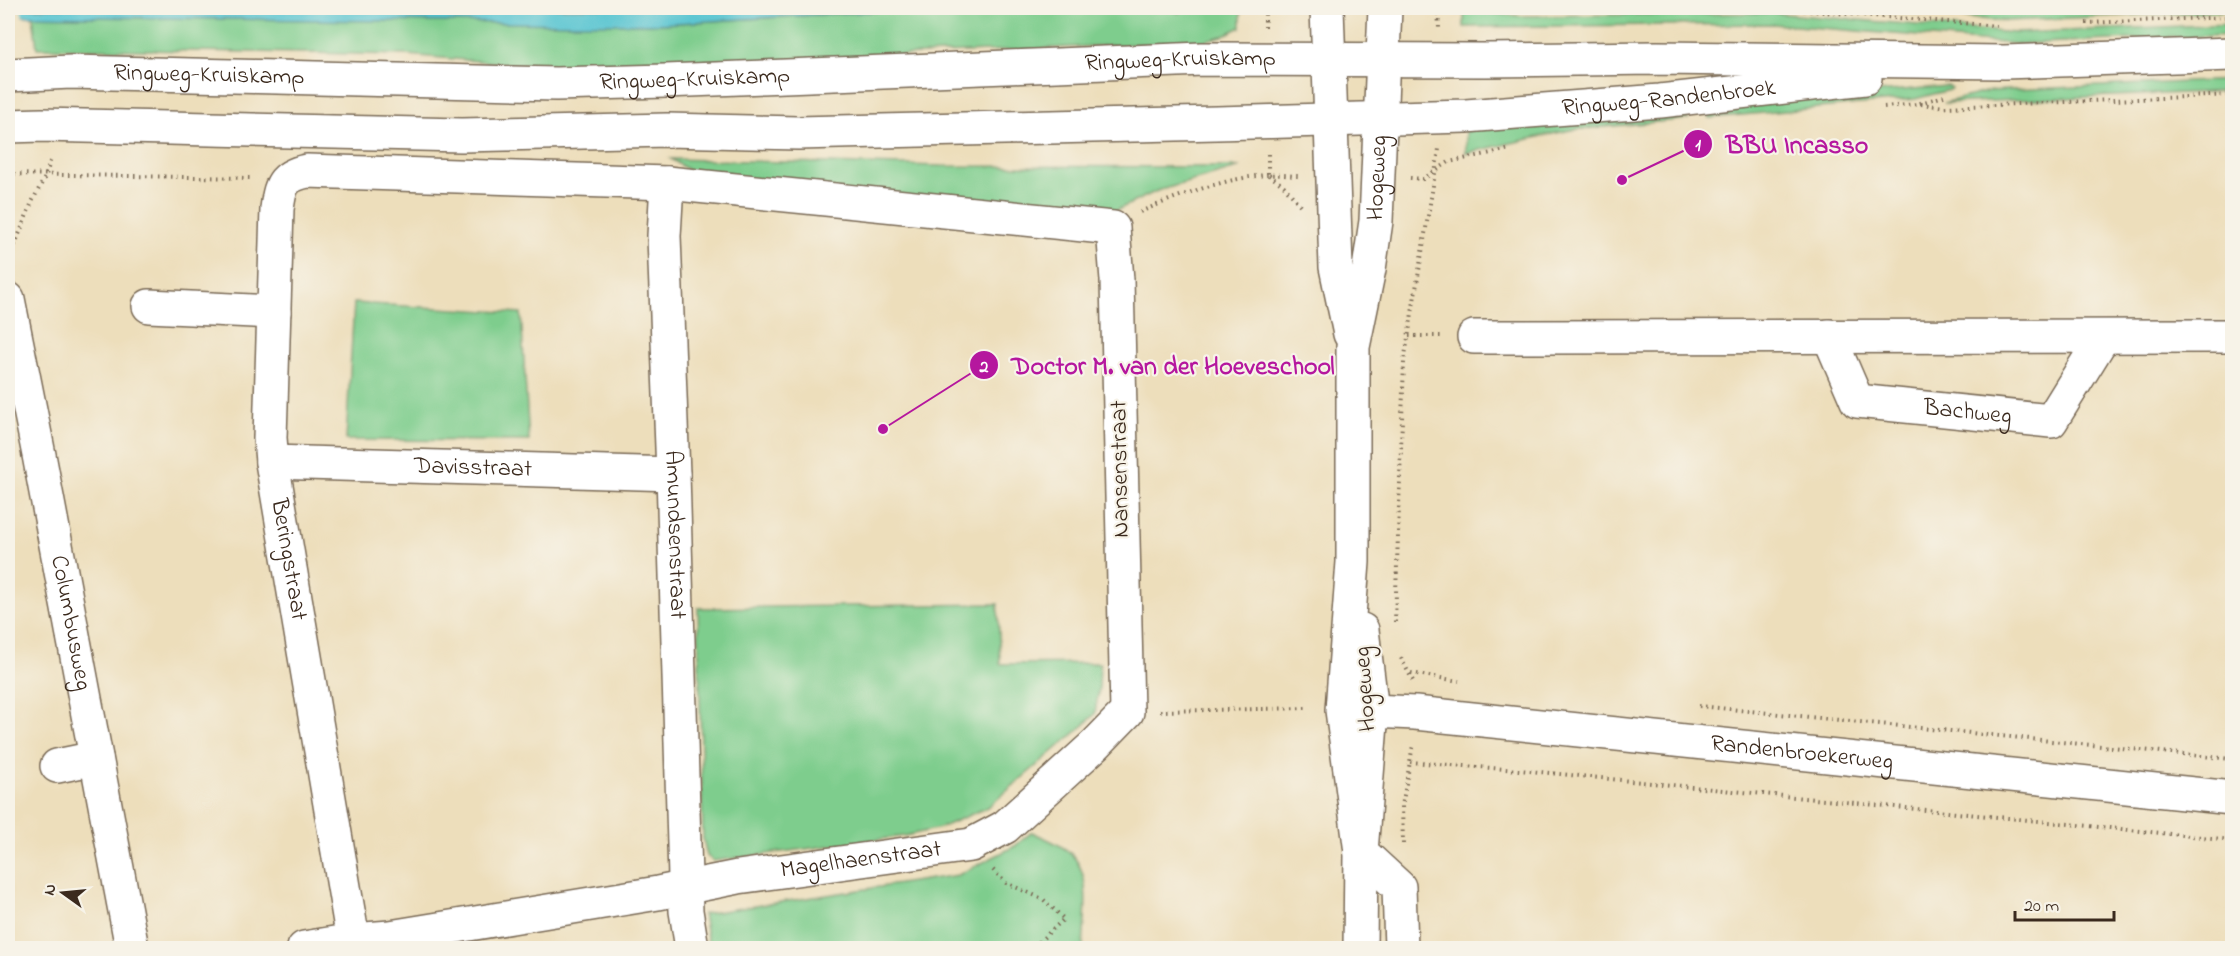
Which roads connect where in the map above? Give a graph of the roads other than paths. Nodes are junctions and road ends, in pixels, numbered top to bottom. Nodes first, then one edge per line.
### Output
1 (1327, 8) edge
2 (1385, 8) edge
3 (2232, 54) edge
4 (1329, 59) junction
5 (1383, 60) junction
6 (2004, 63) junction
7 (8, 75) edge
8 (1380, 118) junction
9 (1332, 120) junction
10 (8, 126) edge
11 (668, 183) junction
12 (8, 299) edge
13 (149, 306) dead end
14 (274, 312) junction
15 (1830, 336) junction
16 (2232, 336) edge
17 (1474, 337) dead end
18 (2103, 337) junction
19 (1353, 348) junction
20 (272, 462) junction
21 (673, 474) junction
22 (1357, 710) junction
23 (1127, 712) joint
24 (96, 758) junction
25 (57, 766) dead end
26 (2232, 798) edge
27 (1361, 852) junction
28 (686, 888) junction
29 (353, 940) junction
30 (391, 943) edge
31 (132, 948) edge
32 (304, 948) edge
33 (692, 948) edge
34 (1360, 948) edge
35 (1401, 948) edge

1 - 4 street, Hogeweg
2 - 5 street, Hogeweg
3 - 6 street, Ringweg-Randenbroek
4 - 5 street, Ringweg-Kruiskamp
4 - 7 street, Ringweg-Kruiskamp
4 - 9 street, Hogeweg
5 - 6 street, Ringweg-Randenbroek
5 - 8 street, Hogeweg
6 - 8 street, Ringweg-Randenbroek
8 - 9 street, Ringweg-Randenbroek
8 - 19 street, Hogeweg
9 - 10 street, Ringweg-Kruiskamp
9 - 19 street, Hogeweg
11 - 14 street, Beringstraat
11 - 21 street, Amundsenstraat
11 - 23 street, Nansenstraat
12 - 24 street, Columbusweg
13 - 14 street
14 - 20 street, Beringstraat
15 - 17 street
15 - 18 street
15 - 18 street, Bachweg
16 - 18 street
19 - 22 street, Hogeweg
20 - 21 street, Davisstraat
20 - 29 street, Beringstraat
21 - 28 street, Amundsenstraat
22 - 26 street, Randenbroekerweg
22 - 27 street, Hogeweg
23 - 28 street, Magelhaenstraat
24 - 25 street
24 - 31 street, Columbusweg
27 - 34 street, Hogeweg
27 - 35 street
28 - 30 street, Magelhaenstraat
28 - 33 street, Amundsenstraat
29 - 30 street, Magelhaenstraat
29 - 32 street, Magelhaenstraat

